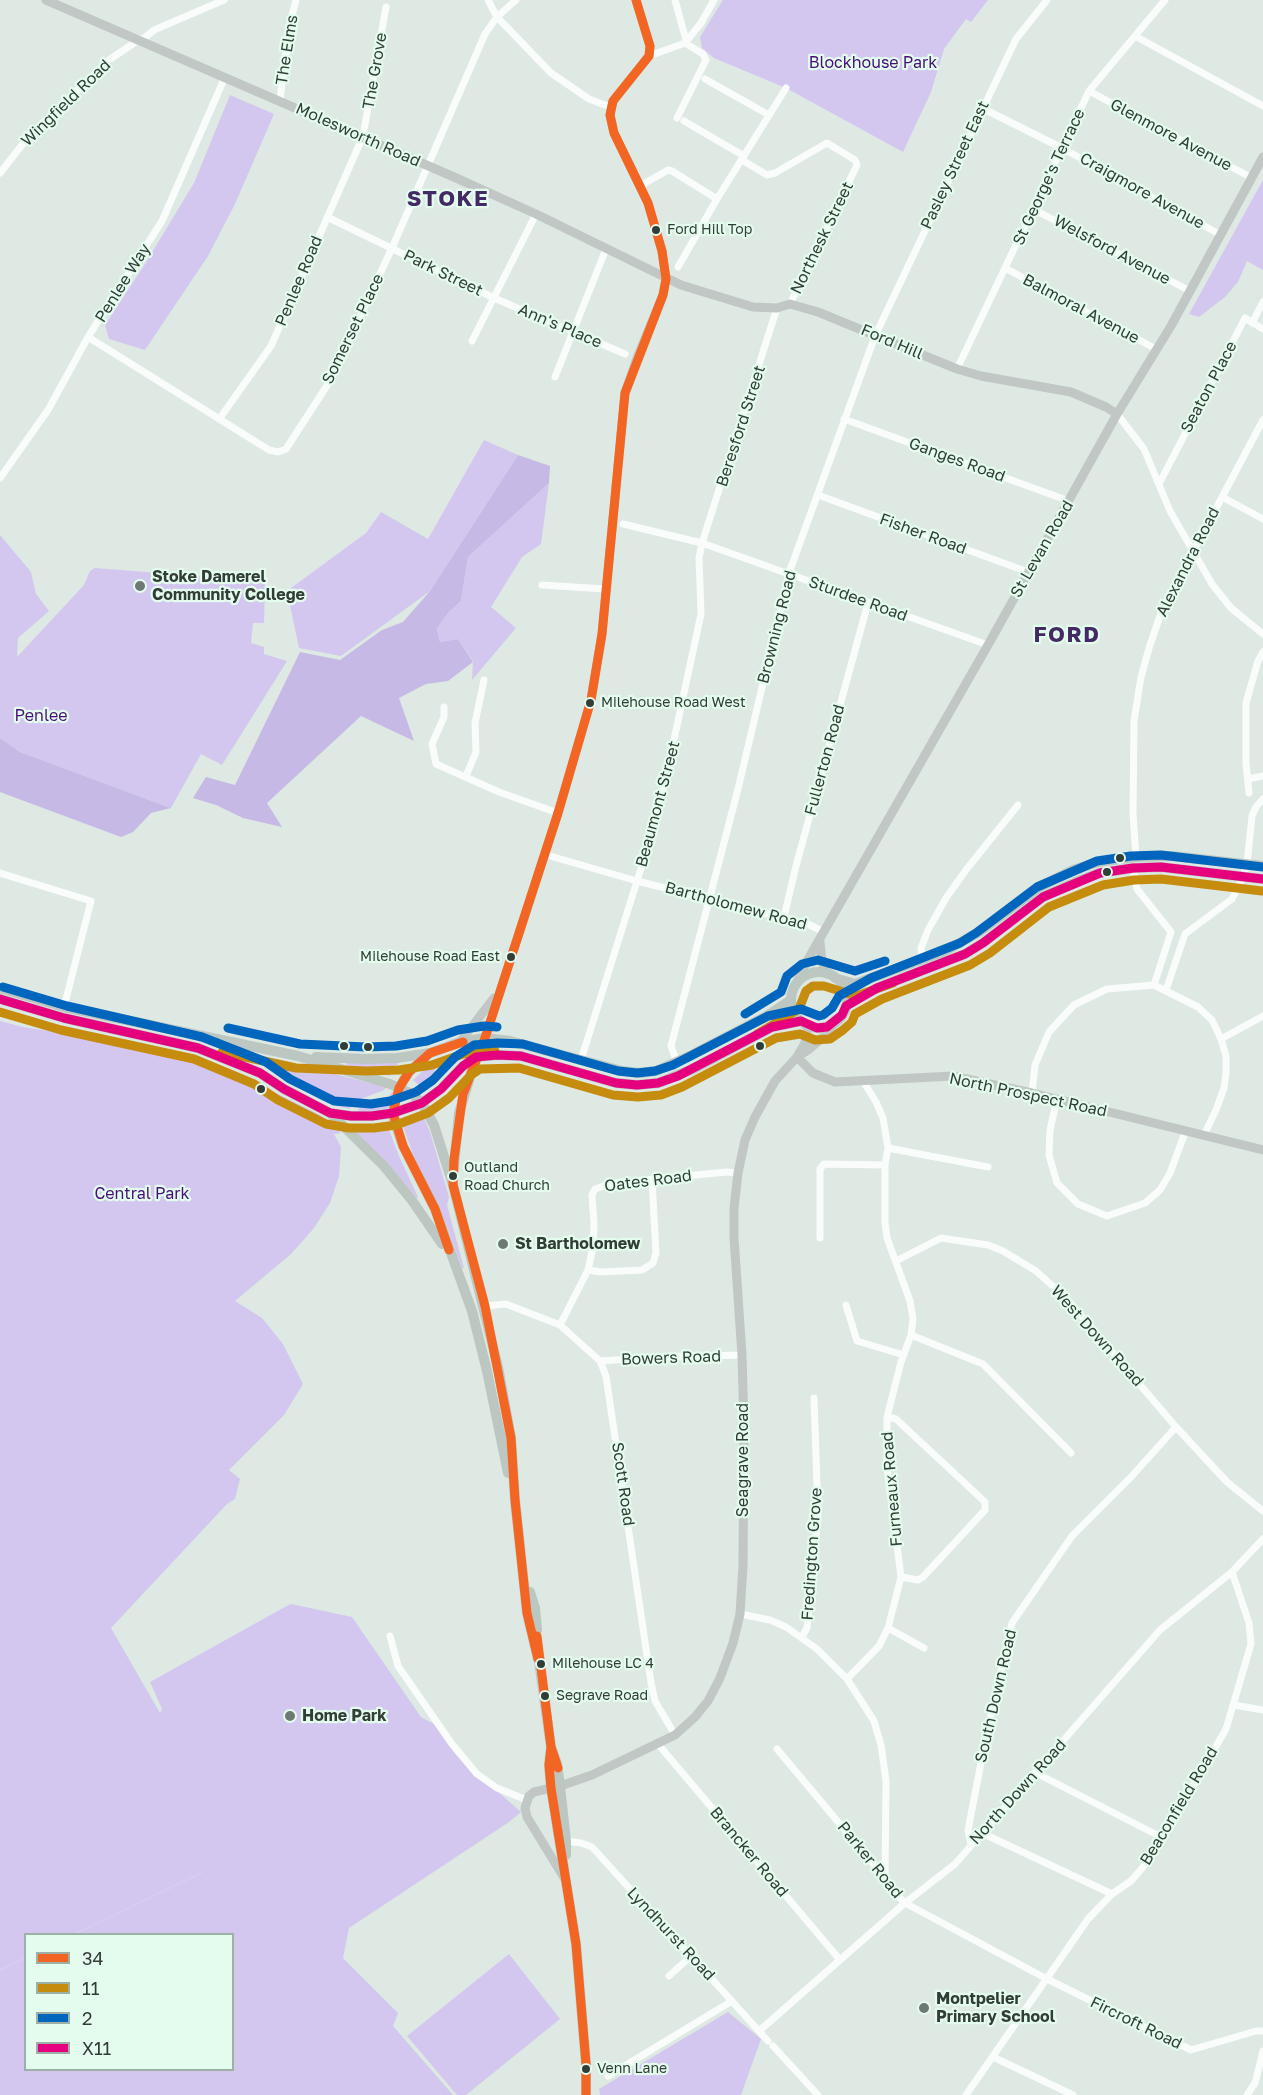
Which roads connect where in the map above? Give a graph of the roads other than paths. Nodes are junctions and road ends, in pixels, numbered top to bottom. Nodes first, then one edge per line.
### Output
1 (46, 0) edge
2 (224, 0) edge
3 (296, 0) edge
4 (488, 0) edge
5 (516, 0) edge
6 (636, 0) edge
7 (675, 0) edge
8 (714, 0) edge
9 (1047, 0) edge
10 (1165, 0) edge
11 (386, 7) dead end
12 (497, 17) junction
13 (1135, 36) junction
14 (140, 40) junction
15 (686, 41) junction
16 (649, 56) junction
17 (225, 77) junction
18 (705, 79) dead end
19 (786, 88) dead end
20 (1089, 91) junction
21 (280, 100) junction
22 (1263, 105) edge
23 (610, 107) junction
24 (982, 108) junction
25 (769, 115) junction
26 (363, 136) junction
27 (1062, 148) junction
28 (1263, 157) edge
29 (743, 158) junction
30 (428, 165) junction
31 (0, 174) edge
32 (1252, 178) junction
33 (640, 186) junction
34 (717, 199) junction
35 (1034, 209) junction
36 (536, 214) junction
37 (327, 217) junction
38 (1221, 235) junction
39 (392, 248) junction
40 (606, 249) junction
41 (678, 267) dead end
42 (1005, 268) junction
43 (666, 279) junction
44 (1190, 291) junction
45 (494, 298) junction
46 (1263, 302) edge
47 (790, 304) junction
48 (777, 308) junction
49 (1252, 323) junction
50 (1263, 329) edge
51 (574, 331) junction
52 (875, 336) junction
53 (88, 337) junction
54 (472, 341) dead end
55 (1156, 349) junction
56 (626, 354) dead end
57 (957, 369) junction
58 (555, 377) dead end
59 (1117, 414) junction
60 (220, 418) junction
61 (844, 419) junction
62 (1263, 420) edge
63 (0, 478) edge
64 (1159, 484) junction
65 (818, 495) junction
66 (1222, 497) junction
67 (1069, 501) junction
68 (1263, 519) edge
69 (623, 524) dead end
70 (702, 543) junction
71 (1192, 553) junction
72 (1028, 572) junction
73 (789, 573) junction
74 (542, 585) dead end
75 (605, 589) junction
76 (868, 603) junction
77 (1263, 634) edge
78 (988, 645) junction
79 (1263, 652) edge
80 (484, 680) dead end
81 (444, 707) dead end
82 (466, 776) junction
83 (1263, 776) edge
84 (1248, 779) junction
85 (1249, 794) dead end
86 (1263, 799) edge
87 (1018, 805) dead end
88 (558, 813) junction
89 (543, 854) junction
90 (1135, 862) junction
91 (1247, 864) junction
92 (1263, 866) edge
93 (0, 873) edge
94 (1243, 877) junction
95 (1263, 879) edge
96 (637, 881) junction
97 (711, 898) junction
98 (784, 917) junction
99 (1171, 932) junction
100 (1185, 934) junction
101 (822, 936) junction
102 (922, 960) junction
103 (831, 976) junction
104 (796, 984) junction
105 (1154, 985) junction
106 (0, 988) edge
107 (1166, 990) junction
108 (498, 991) junction
109 (0, 999) edge
110 (791, 1000) junction
111 (846, 1006) junction
112 (64, 1007) junction
113 (1263, 1016) edge
114 (835, 1022) junction
115 (804, 1024) junction
116 (485, 1038) junction
117 (1221, 1039) junction
118 (460, 1042) junction
119 (430, 1053) junction
120 (298, 1056) junction
121 (476, 1057) junction
122 (797, 1057) junction
123 (581, 1060) junction
124 (677, 1063) junction
125 (862, 1081) junction
126 (399, 1088) junction
127 (1032, 1093) junction
128 (1057, 1099) junction
129 (422, 1102) junction
130 (330, 1113) junction
131 (393, 1113) junction
132 (1186, 1130) junction
133 (1204, 1135) junction
134 (888, 1148) junction
135 (1263, 1150) edge
136 (885, 1165) junction
137 (988, 1167) dead end
138 (738, 1173) junction
139 (652, 1180) junction
140 (453, 1185) junction
141 (820, 1238) dead end
142 (451, 1257) junction
143 (896, 1261) junction
144 (588, 1270) junction
145 (846, 1305) dead end
146 (484, 1306) junction
147 (858, 1310) dead end
148 (848, 1313) junction
149 (560, 1325) junction
150 (911, 1335) junction
151 (742, 1355) junction
152 (904, 1355) junction
153 (600, 1361) junction
154 (814, 1398) dead end
155 (887, 1417) junction
156 (1176, 1427) junction
157 (1071, 1453) dead end
158 (514, 1500) junction
159 (1263, 1511) edge
160 (1263, 1539) edge
161 (1232, 1572) junction
162 (901, 1577) junction
163 (740, 1614) junction
164 (888, 1628) junction
165 (390, 1636) dead end
166 (802, 1637) junction
167 (924, 1648) dead end
168 (847, 1679) junction
169 (1234, 1705) junction
170 (1263, 1710) edge
171 (675, 1735) junction
172 (658, 1744) junction
173 (777, 1749) dead end
174 (1036, 1773) junction
175 (556, 1787) junction
176 (527, 1800) junction
177 (982, 1833) junction
178 (1163, 1838) junction
179 (566, 1841) junction
180 (971, 1844) junction
181 (565, 1866) junction
182 (885, 1878) junction
183 (567, 1884) junction
184 (1112, 1894) junction
185 (905, 1903) junction
186 (691, 1956) junction
187 (840, 1960) junction
188 (669, 1977) dead end
189 (1047, 1979) junction
190 (732, 2001) junction
191 (759, 2031) junction
192 (1263, 2031) edge
193 (1263, 2051) edge
194 (993, 2057) junction
195 (608, 2076) dead end
196 (586, 2095) edge
197 (818, 2095) edge
198 (966, 2095) edge
199 (1072, 2095) edge
200 (1247, 2095) edge

1 - 14 street, Molesworth Road
2 - 14 street, Wingfield Road
3 - 21 street, The Elms
4 - 12 street
5 - 12 street, Somerset Place
6 - 16 street
7 - 15 street
8 - 15 street
9 - 24 street, Pasley Street East
10 - 13 street, St George's Terrace
11 - 26 street, The Grove
12 - 23 street
12 - 30 street, Somerset Place
13 - 20 street, St George's Terrace
13 - 22 street
14 - 17 street, Molesworth Road
14 - 31 street, Wingfield Road
15 - 16 street
15 - 29 street
16 - 23 street
17 - 21 street, Molesworth Road
17 - 53 street, Penlee Way
18 - 25 street
19 - 25 street
20 - 27 street, St George's Terrace
20 - 32 street, Glenmore Avenue
21 - 26 street, Molesworth Road
23 - 33 street
24 - 27 street, Craigmore Avenue
24 - 52 street, Pasley Street East
25 - 29 street
26 - 30 street, Molesworth Road
26 - 37 street, Penlee Road
27 - 35 street, St George's Terrace
27 - 38 street, Craigmore Avenue
28 - 32 street, St Levan Road
29 - 34 street
29 - 47 street, Northesk Street
30 - 36 street, Molesworth Road
30 - 39 street, Somerset Place
32 - 38 street, St Levan Road
33 - 34 street
33 - 43 street
34 - 41 street
35 - 42 street, St George's Terrace
35 - 44 street, Welsford Avenue
36 - 40 street, Molesworth Road
36 - 45 street, Park Street
37 - 39 street, Park Street
37 - 60 street, Penlee Road
38 - 44 street, St Levan Road
39 - 45 street, Park Street
39 - 60 street, Somerset Place
40 - 43 street, Molesworth Road
40 - 51 street
42 - 55 street, Balmoral Avenue
42 - 57 street, St George's Terrace
43 - 48 street
43 - 75 street
44 - 55 street, St Levan Road
45 - 51 street, Ann's Place
45 - 54 street, Park Street
46 - 49 street, Seaton Place
47 - 48 street
47 - 52 street, Ford Hill
48 - 70 street, Beresford Street
49 - 50 street
49 - 64 street, Seaton Place
51 - 56 street, Ann's Place
51 - 58 street
52 - 57 street, Ford Hill
52 - 61 street, Browning Road
53 - 60 street, Somerset Place
53 - 63 street, Penlee Way
55 - 59 street, St Levan Road
57 - 59 street, Ford Hill
59 - 64 street
59 - 67 street, St Levan Road
61 - 65 street, Browning Road
61 - 67 street, Ganges Road
62 - 66 street, Alexandra Road
64 - 71 street
65 - 72 street, Fisher Road
65 - 73 street, Browning Road
66 - 68 street
66 - 71 street, Alexandra Road
67 - 72 street, St Levan Road
69 - 70 street, Sturdee Road
70 - 73 street, Sturdee Road
70 - 96 street, Beaumont Street
71 - 77 street
71 - 90 street, Alexandra Road
72 - 78 street, St Levan Road
73 - 76 street, Sturdee Road
73 - 97 street, Browning Road
74 - 75 street
75 - 88 street
76 - 78 street, Sturdee Road
76 - 98 street, Fullerton Road
78 - 101 street, St Levan Road
79 - 84 street
80 - 82 street
81 - 82 street
82 - 88 street
83 - 84 street
84 - 85 street
86 - 91 street
87 - 102 street
88 - 89 street
89 - 96 street, Bartholomew Road
89 - 108 street
90 - 91 main road
90 - 94 main road
90 - 99 street, Alexandra Road
90 - 102 main road
90 - 111 main road
91 - 92 main road
91 - 94 street
93 - 112 street
94 - 95 main road
94 - 100 street
96 - 97 street, Bartholomew Road
96 - 123 street, Beaumont Street
97 - 98 street, Bartholomew Road
97 - 124 street, Browning Road
98 - 101 street, Bartholomew Road
99 - 100 street
99 - 105 street
100 - 107 street
101 - 103 street
101 - 104 street, St Levan Road
102 - 103 main road
103 - 104 main road
103 - 111 main road
104 - 110 main road
105 - 107 street
105 - 127 street
106 - 112 main road
107 - 117 street
108 - 116 street
108 - 118 street
109 - 130 main road
110 - 115 main road
110 - 124 main road
111 - 114 main road
112 - 120 main road
113 - 117 street
114 - 115 main road
114 - 122 street
115 - 121 main road
115 - 122 street
116 - 118 main road
116 - 121 street
116 - 123 main road
117 - 133 street
118 - 119 main road
119 - 120 main road
119 - 126 main road
120 - 126 main road
121 - 129 main road
121 - 140 main road
122 - 125 street, North Prospect Road
122 - 138 street, Seagrave Road
123 - 124 main road
125 - 127 street, North Prospect Road
125 - 134 street, Furneaux Road
126 - 129 main road
126 - 131 main road
127 - 128 street, North Prospect Road
128 - 132 street, North Prospect Road
128 - 132 street
129 - 131 main road
129 - 140 main road
130 - 131 main road
130 - 142 main road
131 - 142 main road
132 - 133 street, North Prospect Road
133 - 135 street, North Prospect Road
134 - 136 street, Furneaux Road
134 - 137 street
136 - 141 street
136 - 143 street, Furneaux Road
138 - 139 street, Oates Road
138 - 151 street, Seagrave Road
139 - 144 street, Oates Road
139 - 144 street
140 - 146 main road
142 - 158 main road
143 - 150 street, Furneaux Road
143 - 156 street, West Down Road
144 - 149 street, Oates Road
145 - 148 street
146 - 149 street
146 - 158 main road
147 - 148 street
148 - 152 street
149 - 153 street
150 - 152 street, Furneaux Road
150 - 157 street
151 - 153 street, Bowers Road
151 - 163 street, Seagrave Road
152 - 155 street, Furneaux Road
153 - 171 street, Scott Road
154 - 166 street, Fredington Grove
155 - 162 street, Furneaux Road
155 - 162 street
156 - 159 street, West Down Road
156 - 180 street, South Down Road
158 - 175 main road
160 - 161 street, North Down Road
161 - 169 street, Beaconfield Road
161 - 174 street, North Down Road
162 - 164 street, Furneaux Road
163 - 166 street
163 - 171 street, Seagrave Road
164 - 167 street
164 - 168 street, Furneaux Road
165 - 176 street
166 - 168 street
168 - 182 street
169 - 170 street
169 - 178 street, Beaconfield Road
171 - 172 street, Seagrave Road
172 - 175 street, Seagrave Road
172 - 187 street, Brancker Road
173 - 182 street, Parker Road
174 - 177 street, North Down Road
174 - 178 street
175 - 176 street, Seagrave Road
175 - 179 main road
175 - 181 main road
176 - 183 street
177 - 180 street, North Down Road
177 - 184 street
178 - 184 street, Beaconfield Road
179 - 181 main road
179 - 186 street, Lyndhurst Road
180 - 185 street, North Down Road
181 - 183 main road
182 - 185 street, Parker Road
183 - 196 main road
184 - 189 street, Beaconfield Road
185 - 187 street, North Down Road
185 - 189 street, Parker Road
186 - 188 street
186 - 190 street, Lyndhurst Road
187 - 191 street, North Down Road
189 - 192 street, Fircroft Road
189 - 194 street, Beaconfield Road
190 - 191 street, Lyndhurst Road
190 - 195 street
191 - 197 street, Lyndhurst Road
193 - 200 street
194 - 198 street, Beaconfield Road
194 - 199 street

